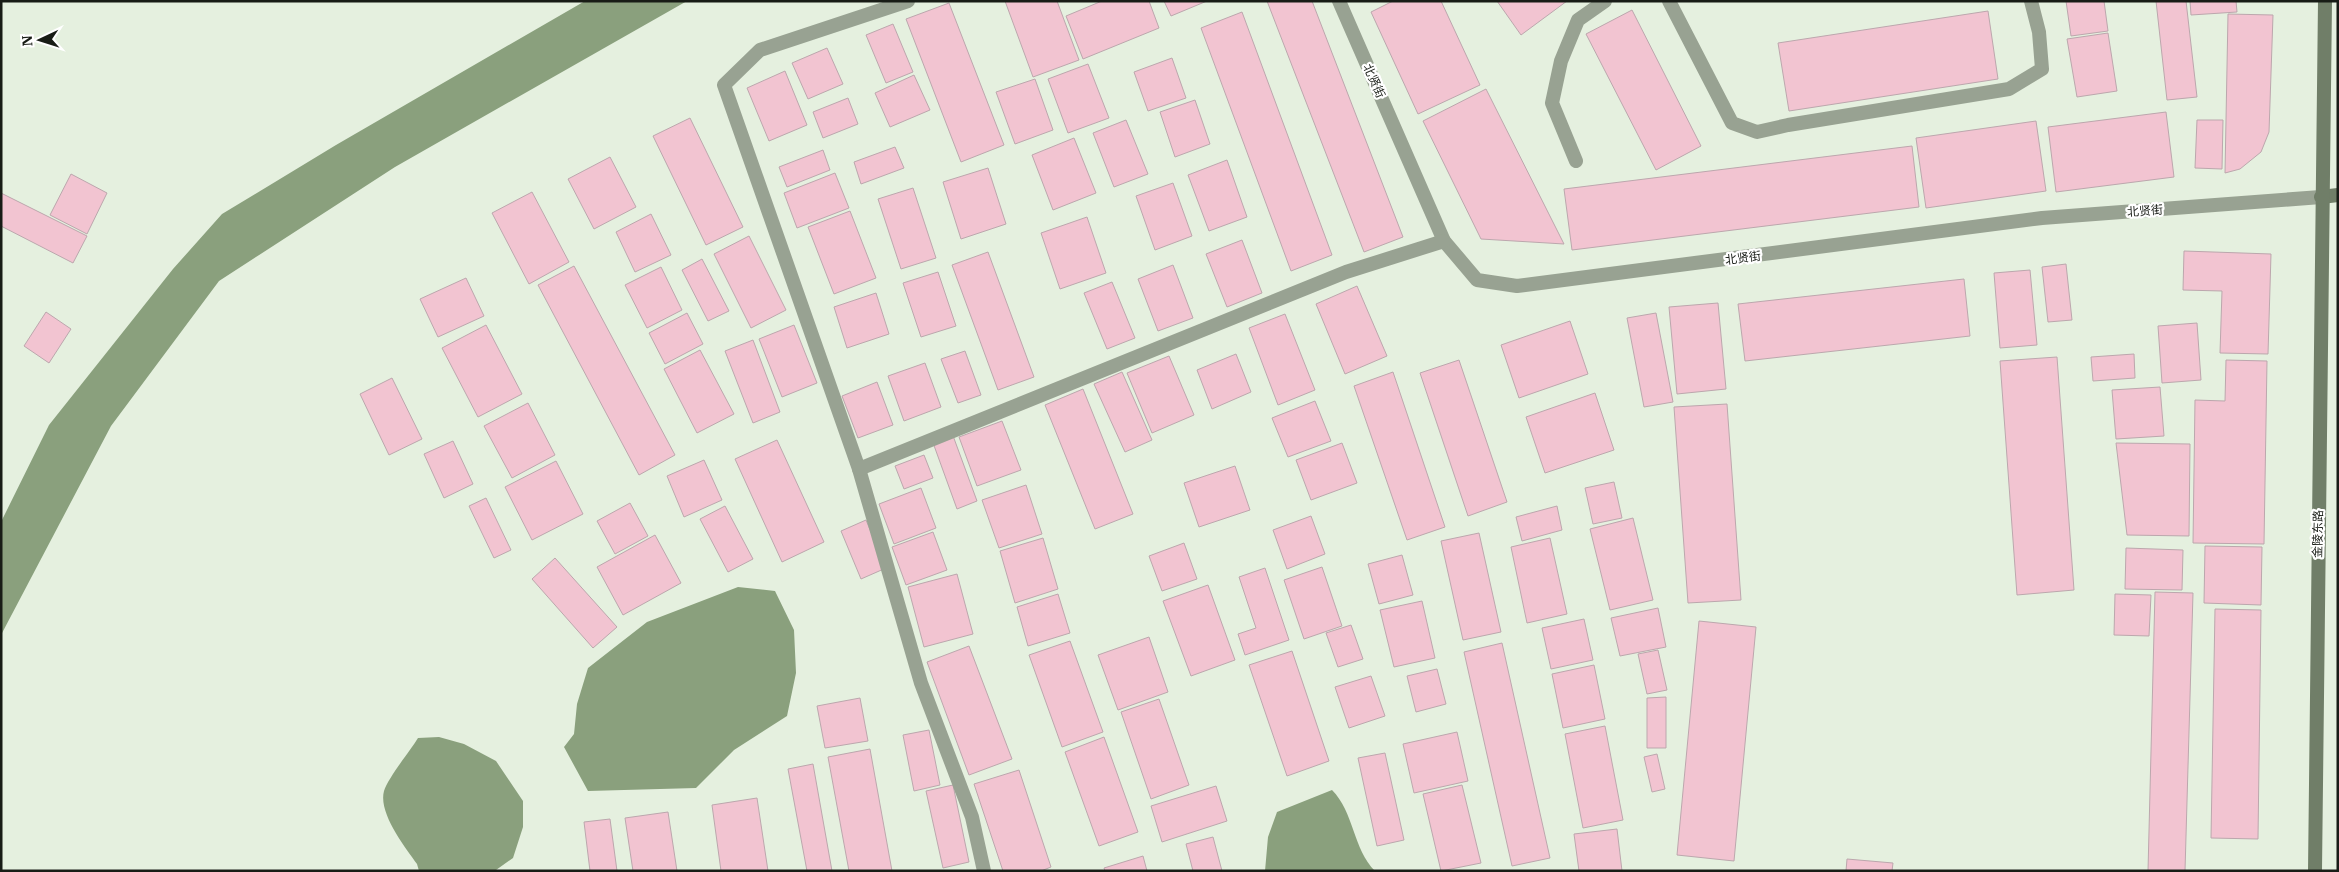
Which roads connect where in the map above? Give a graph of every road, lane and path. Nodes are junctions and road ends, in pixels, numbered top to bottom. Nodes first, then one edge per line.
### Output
1 (908, 1) edge
2 (1339, 1) edge
3 (1605, 1) edge
4 (1669, 1) edge
5 (2031, 1) edge
6 (2324, 1) edge
7 (1576, 161) dead end
8 (2338, 195) edge
9 (2322, 197) junction
10 (1444, 242) junction
11 (859, 469) junction
12 (984, 871) edge
13 (2315, 871) edge

1 - 11 street
2 - 10 street, 北贤街
3 - 7 street
4 - 5 street
6 - 9 main road, 金陵东路
8 - 9 main road
9 - 10 street, 北贤街
9 - 13 main road, 金陵东路
10 - 11 street
11 - 12 street

